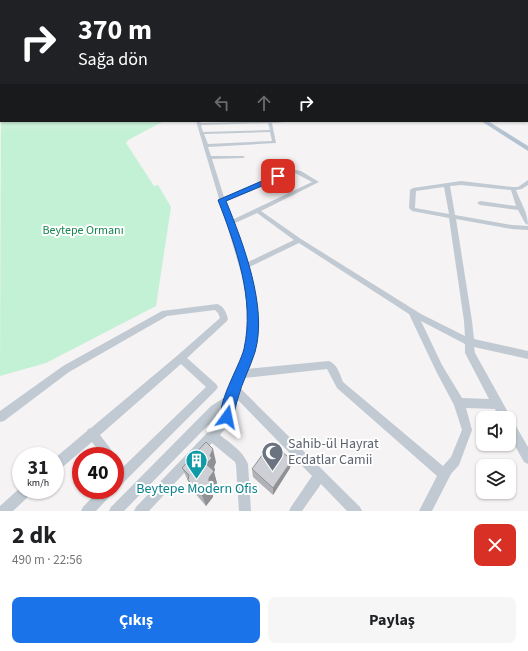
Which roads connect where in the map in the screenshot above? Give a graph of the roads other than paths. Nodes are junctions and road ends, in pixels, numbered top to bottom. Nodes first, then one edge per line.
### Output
1 (238, 122) edge
2 (270, 122) edge
3 (486, 122) edge
4 (492, 122) edge
5 (198, 123) edge
6 (272, 131) junction
7 (202, 133) junction
8 (205, 146) junction
9 (528, 146) edge
10 (243, 157) dead end
11 (209, 158) junction
12 (528, 182) edge
13 (446, 185) junction
14 (513, 189) junction
15 (222, 200) junction
16 (480, 203) dead end
17 (520, 208) junction
18 (258, 211) junction
19 (453, 217) junction
20 (231, 223) junction
21 (528, 223) edge
22 (528, 228) edge
23 (298, 240) junction
24 (244, 267) junction
25 (413, 313) junction
26 (469, 342) junction
27 (528, 355) edge
28 (181, 358) junction
29 (240, 374) junction
30 (233, 394) junction
31 (459, 404) junction
32 (497, 404) junction
33 (501, 411) edge
34 (0, 417) edge
35 (92, 433) junction
36 (212, 436) junction
37 (516, 437) edge
38 (102, 447) edge
39 (64, 458) edge
40 (528, 458) edge
41 (124, 474) edge
42 (320, 475) junction
43 (445, 475) junction
44 (17, 499) edge
45 (99, 499) edge
46 (4, 511) edge
47 (87, 511) edge
48 (115, 511) edge
49 (140, 511) edge
50 (245, 511) edge
51 (295, 511) edge
52 (356, 511) edge
53 (425, 511) edge

1 - 5 street
2 - 6 street
3 - 9 main road
4 - 9 main road
5 - 7 street
6 - 7 street
6 - 8 street
7 - 8 street
8 - 11 street
10 - 11 street
11 - 15 street
12 - 14 street
13 - 14 street
13 - 19 street
13 - 19 street
14 - 17 street
15 - 18 street
15 - 20 street
16 - 17 street
17 - 21 street
18 - 20 street
18 - 23 street
19 - 22 street
19 - 26 street
20 - 24 street
23 - 24 street
23 - 25 street
24 - 29 street
25 - 26 street
25 - 31 street
26 - 27 street
26 - 32 street
28 - 34 street
28 - 35 street
28 - 41 street
29 - 30 street
29 - 43 street
30 - 36 street
30 - 42 street
30 - 48 street
31 - 32 street
31 - 43 street
32 - 33 street
35 - 38 street
35 - 39 street
36 - 49 street
36 - 50 street
37 - 40 street
42 - 51 street
42 - 52 street
43 - 53 street
44 - 46 street
45 - 47 street

